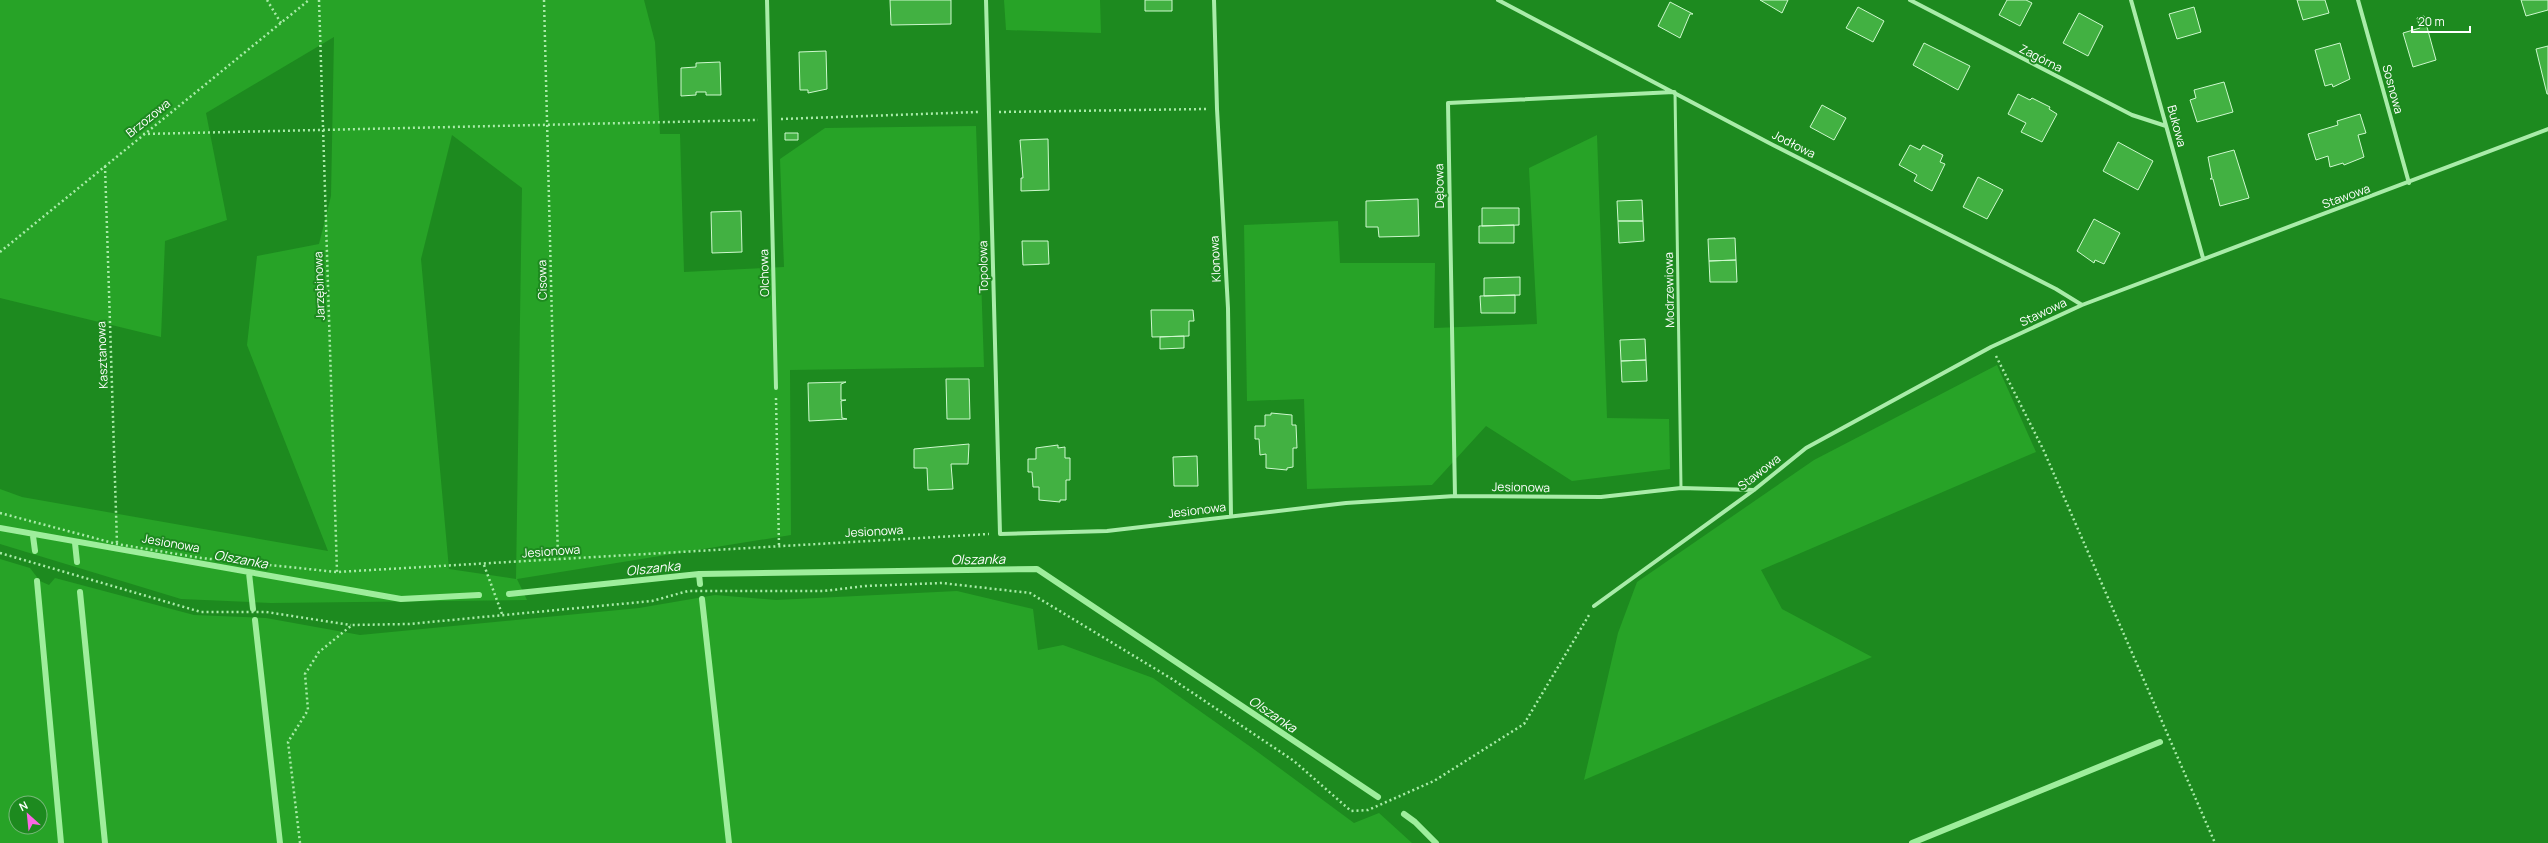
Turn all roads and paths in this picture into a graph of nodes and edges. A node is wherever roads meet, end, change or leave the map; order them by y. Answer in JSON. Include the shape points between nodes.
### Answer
{"nodes":[{"id":1,"x":267,"y":0,"type":"edge"},
{"id":2,"x":309,"y":0,"type":"edge"},
{"id":3,"x":319,"y":0,"type":"edge"},
{"id":4,"x":544,"y":0,"type":"edge"},
{"id":5,"x":767,"y":0,"type":"edge"},
{"id":6,"x":986,"y":0,"type":"edge"},
{"id":7,"x":1214,"y":0,"type":"edge"},
{"id":8,"x":1498,"y":0,"type":"edge"},
{"id":9,"x":1910,"y":0,"type":"edge"},
{"id":10,"x":2131,"y":0,"type":"edge"},
{"id":11,"x":2358,"y":0,"type":"edge"},
{"id":12,"x":280,"y":23,"type":"junction"},
{"id":13,"x":1675,"y":92,"type":"junction"},
{"id":14,"x":1217,"y":108,"type":"junction"},
{"id":15,"x":989,"y":112,"type":"junction"},
{"id":16,"x":771,"y":120,"type":"junction"},
{"id":17,"x":547,"y":125,"type":"junction"},
{"id":18,"x":2166,"y":126,"type":"junction"},
{"id":19,"x":2548,"y":129,"type":"edge"},
{"id":20,"x":323,"y":131,"type":"junction"},
{"id":21,"x":143,"y":134,"type":"junction"},
{"id":22,"x":105,"y":166,"type":"junction"},
{"id":23,"x":2409,"y":183,"type":"junction"},
{"id":24,"x":0,"y":252,"type":"edge"},
{"id":25,"x":2203,"y":258,"type":"junction"},
{"id":26,"x":2082,"y":305,"type":"junction"},
{"id":27,"x":1991,"y":347,"type":"junction"},
{"id":28,"x":776,"y":388,"type":"joint"},
{"id":29,"x":1681,"y":488,"type":"junction"},
{"id":30,"x":1754,"y":490,"type":"junction"},
{"id":31,"x":1455,"y":496,"type":"junction"},
{"id":32,"x":0,"y":512,"type":"edge"},
{"id":33,"x":1231,"y":516,"type":"junction"},
{"id":34,"x":1000,"y":534,"type":"junction"},
{"id":35,"x":117,"y":544,"type":"junction"},
{"id":36,"x":779,"y":546,"type":"junction"},
{"id":37,"x":0,"y":553,"type":"edge"},
{"id":38,"x":558,"y":560,"type":"junction"},
{"id":39,"x":484,"y":565,"type":"junction"},
{"id":40,"x":337,"y":572,"type":"junction"},
{"id":41,"x":1594,"y":606,"type":"joint"},
{"id":42,"x":502,"y":614,"type":"junction"},
{"id":43,"x":352,"y":625,"type":"junction"},
{"id":44,"x":300,"y":843,"type":"edge"},
{"id":45,"x":2215,"y":843,"type":"edge"}],
"edges":[{"from":1,"to":12,"type":"path"},
{"from":2,"to":12,"type":"path","name":"Brzozowa"},
{"from":3,"to":20,"type":"path","name":"Jarzębinowa"},
{"from":4,"to":17,"type":"path","name":"Cisowa"},
{"from":5,"to":16,"type":"street","name":"Olchowa"},
{"from":6,"to":15,"type":"street","name":"Topolowa"},
{"from":7,"to":14,"type":"street","name":"Klonowa"},
{"from":8,"to":13,"type":"street","name":"Jodłowa"},
{"from":9,"to":18,"type":"street","name":"Zagórna","via":[[2132,115]]},
{"from":10,"to":18,"type":"street","name":"Bukowa"},
{"from":11,"to":23,"type":"street","name":"Sosnowa"},
{"from":12,"to":21,"type":"path","name":"Brzozowa"},
{"from":13,"to":26,"type":"street","name":"Jodłowa","via":[[2056,289]]},
{"from":13,"to":29,"type":"lane","name":"Modrzewiowa"},
{"from":13,"to":31,"type":"street","name":"Dębowa","via":[[1448,103]]},
{"from":14,"to":15,"type":"path"},
{"from":14,"to":33,"type":"street","name":"Klonowa","via":[[1228,308]]},
{"from":15,"to":16,"type":"path"},
{"from":15,"to":34,"type":"street","name":"Topolowa"},
{"from":16,"to":17,"type":"path"},
{"from":16,"to":28,"type":"street","name":"Olchowa"},
{"from":17,"to":20,"type":"path"},
{"from":17,"to":38,"type":"path","name":"Cisowa"},
{"from":18,"to":25,"type":"street","name":"Bukowa"},
{"from":19,"to":23,"type":"street","name":"Stawowa"},
{"from":20,"to":21,"type":"path"},
{"from":20,"to":40,"type":"path","name":"Jarzębinowa"},
{"from":21,"to":22,"type":"path","name":"Brzozowa"},
{"from":22,"to":24,"type":"path","name":"Brzozowa"},
{"from":22,"to":35,"type":"path","name":"Kasztanowa"},
{"from":23,"to":25,"type":"street","name":"Stawowa"},
{"from":25,"to":26,"type":"street","name":"Stawowa"},
{"from":26,"to":27,"type":"street","name":"Stawowa"},
{"from":27,"to":30,"type":"street","name":"Stawowa","via":[[1806,448]]},
{"from":27,"to":45,"type":"path","via":[[2043,449]]},
{"from":28,"to":36,"type":"path"},
{"from":29,"to":30,"type":"street","name":"Jesionowa"},
{"from":29,"to":31,"type":"street","name":"Jesionowa","via":[[1602,497]]},
{"from":30,"to":41,"type":"street","name":"Stawowa"},
{"from":31,"to":33,"type":"street","name":"Jesionowa","via":[[1346,503]]},
{"from":32,"to":35,"type":"path","name":"Jesionowa"},
{"from":33,"to":34,"type":"street","name":"Jesionowa","via":[[1107,531]]},
{"from":34,"to":36,"type":"path","name":"Jesionowa"},
{"from":35,"to":40,"type":"path","name":"Jesionowa","via":[[201,558]]},
{"from":36,"to":38,"type":"path","name":"Jesionowa"},
{"from":37,"to":43,"type":"path","via":[[201,612],[266,612]]},
{"from":38,"to":39,"type":"path","name":"Jesionowa"},
{"from":39,"to":40,"type":"path","name":"Jesionowa"},
{"from":39,"to":42,"type":"path"},
{"from":41,"to":42,"type":"path","via":[[1524,724],[1434,781],[1368,810],[1352,811],[1280,752],[1172,679],[1030,592],[942,583],[865,586],[824,591],[688,591],[652,601]]},
{"from":42,"to":43,"type":"path","via":[[409,624]]},
{"from":43,"to":44,"type":"path","via":[[319,652],[305,674],[308,710],[288,742]]}]}
